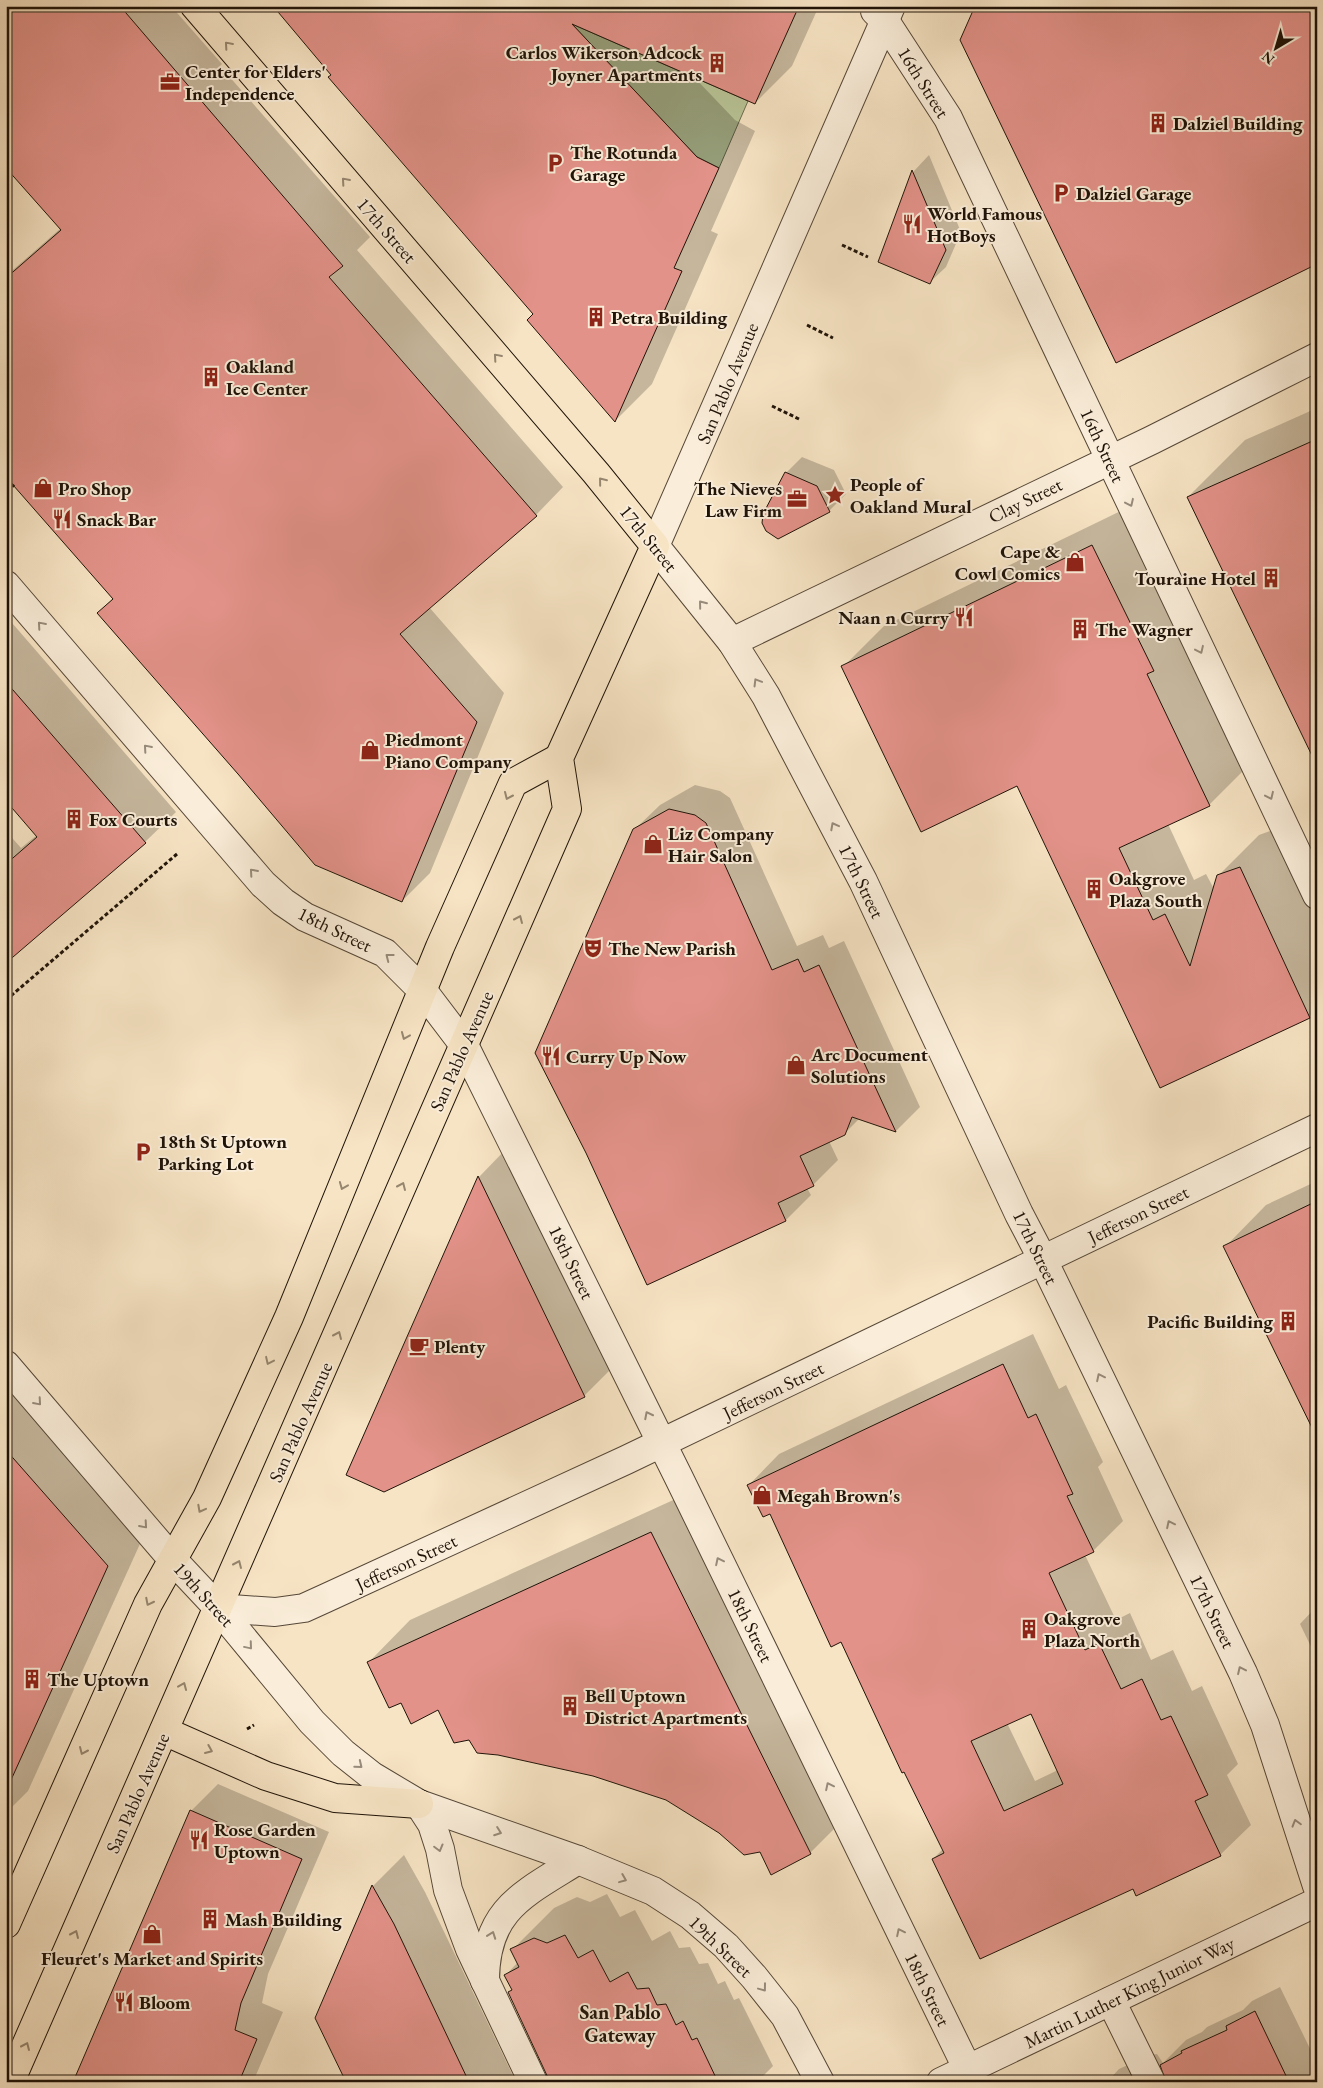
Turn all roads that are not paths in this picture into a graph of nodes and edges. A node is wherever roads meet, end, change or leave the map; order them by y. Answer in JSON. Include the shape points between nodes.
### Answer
{"nodes":[{"id":1,"x":195,"y":6,"type":"edge"},
{"id":2,"x":882,"y":11,"type":"edge"},
{"id":3,"x":1317,"y":356,"type":"edge"},
{"id":4,"x":1109,"y":459,"type":"junction"},
{"id":5,"x":655,"y":546,"type":"junction"},
{"id":6,"x":6,"y":585,"type":"edge"},
{"id":7,"x":732,"y":642,"type":"junction"},
{"id":8,"x":559,"y":758,"type":"junction"},
{"id":9,"x":1317,"y":895,"type":"edge"},
{"id":10,"x":423,"y":991,"type":"junction"},
{"id":11,"x":464,"y":1045,"type":"junction"},
{"id":12,"x":1317,"y":1128,"type":"edge"},
{"id":13,"x":1043,"y":1260,"type":"junction"},
{"id":14,"x":6,"y":1365,"type":"edge"},
{"id":15,"x":662,"y":1443,"type":"junction"},
{"id":16,"x":173,"y":1560,"type":"junction"},
{"id":17,"x":218,"y":1608,"type":"junction"},
{"id":18,"x":164,"y":1731,"type":"junction"},
{"id":19,"x":419,"y":1804,"type":"junction"},
{"id":20,"x":578,"y":1860,"type":"junction"},
{"id":21,"x":1317,"y":1886,"type":"edge"},
{"id":22,"x":1317,"y":1902,"type":"edge"},
{"id":23,"x":6,"y":1924,"type":"edge"},
{"id":24,"x":485,"y":1983,"type":"junction"},
{"id":25,"x":1110,"y":2001,"type":"junction"},
{"id":26,"x":968,"y":2070,"type":"junction"},
{"id":27,"x":10,"y":2082,"type":"edge"},
{"id":28,"x":533,"y":2082,"type":"edge"},
{"id":29,"x":820,"y":2082,"type":"edge"},
{"id":30,"x":941,"y":2082,"type":"edge"},
{"id":31,"x":1151,"y":2082,"type":"edge"}],
"edges":[{"from":5,"to":1,"type":"main road","name":"17th Street","one_way":true,"via":[[584,458]]},
{"from":2,"to":4,"type":"street","name":"16th Street","via":[[948,118]]},
{"from":2,"to":5,"type":"street","name":"San Pablo Avenue"},
{"from":3,"to":4,"type":"street","name":"Clay Street"},
{"from":4,"to":7,"type":"street","name":"Clay Street"},
{"from":4,"to":9,"type":"street","name":"16th Street","one_way":true},
{"from":7,"to":5,"type":"street","name":"17th Street","one_way":true},
{"from":5,"to":8,"type":"main road","name":"San Pablo Avenue"},
{"from":10,"to":6,"type":"street","name":"18th Street","one_way":true,"via":[[385,953],[305,917],[263,884]]},
{"from":13,"to":7,"type":"street","name":"17th Street","one_way":true,"via":[[863,881],[766,696]]},
{"from":8,"to":10,"type":"main road","one_way":true,"via":[[513,783]]},
{"from":11,"to":8,"type":"main road","name":"San Pablo Avenue","one_way":true,"via":[[567,809]]},
{"from":10,"to":11,"type":"street","name":"18th Street"},
{"from":10,"to":16,"type":"main road","one_way":true,"via":[[289,1317],[207,1498]]},
{"from":15,"to":11,"type":"street","name":"18th Street","one_way":true},
{"from":17,"to":11,"type":"main road","name":"San Pablo Avenue","one_way":true},
{"from":12,"to":13,"type":"street","name":"Jefferson Street"},
{"from":13,"to":15,"type":"street","name":"Jefferson Street"},
{"from":21,"to":13,"type":"street","name":"17th Street","one_way":true,"via":[[1265,1725],[1243,1673]]},
{"from":14,"to":16,"type":"street","name":"19th Street","one_way":true},
{"from":15,"to":17,"type":"street","name":"Jefferson Street","via":[[304,1608],[275,1612]]},
{"from":26,"to":15,"type":"street","name":"18th Street","one_way":true},
{"from":16,"to":17,"type":"street","name":"19th Street"},
{"from":16,"to":23,"type":"main road","one_way":true,"via":[[148,1604]]},
{"from":18,"to":17,"type":"main road","name":"San Pablo Avenue","one_way":true},
{"from":17,"to":19,"type":"street","name":"19th Street","one_way":true,"via":[[312,1722],[372,1776]]},
{"from":18,"to":19,"type":"main road","one_way":true,"via":[[266,1776],[335,1798]]},
{"from":27,"to":18,"type":"main road","name":"San Pablo Avenue","one_way":true},
{"from":19,"to":20,"type":"street","name":"19th Street","one_way":true},
{"from":19,"to":24,"type":"street","name":"19th Street","one_way":true,"via":[[432,1824],[453,1906]]},
{"from":24,"to":20,"type":"street","name":"19th Street","one_way":true,"via":[[488,1946],[505,1910]]},
{"from":20,"to":29,"type":"street","name":"19th Street","one_way":true,"via":[[653,1891],[690,1914],[726,1946],[784,2016]]},
{"from":22,"to":25,"type":"street","name":"Martin Luther King Junior Way"},
{"from":24,"to":28,"type":"street","name":"19th Street"},
{"from":25,"to":26,"type":"street","name":"Martin Luther King Junior Way"},
{"from":25,"to":31,"type":"street"},
{"from":26,"to":30,"type":"street","name":"Martin Luther King Junior Way"}]}
